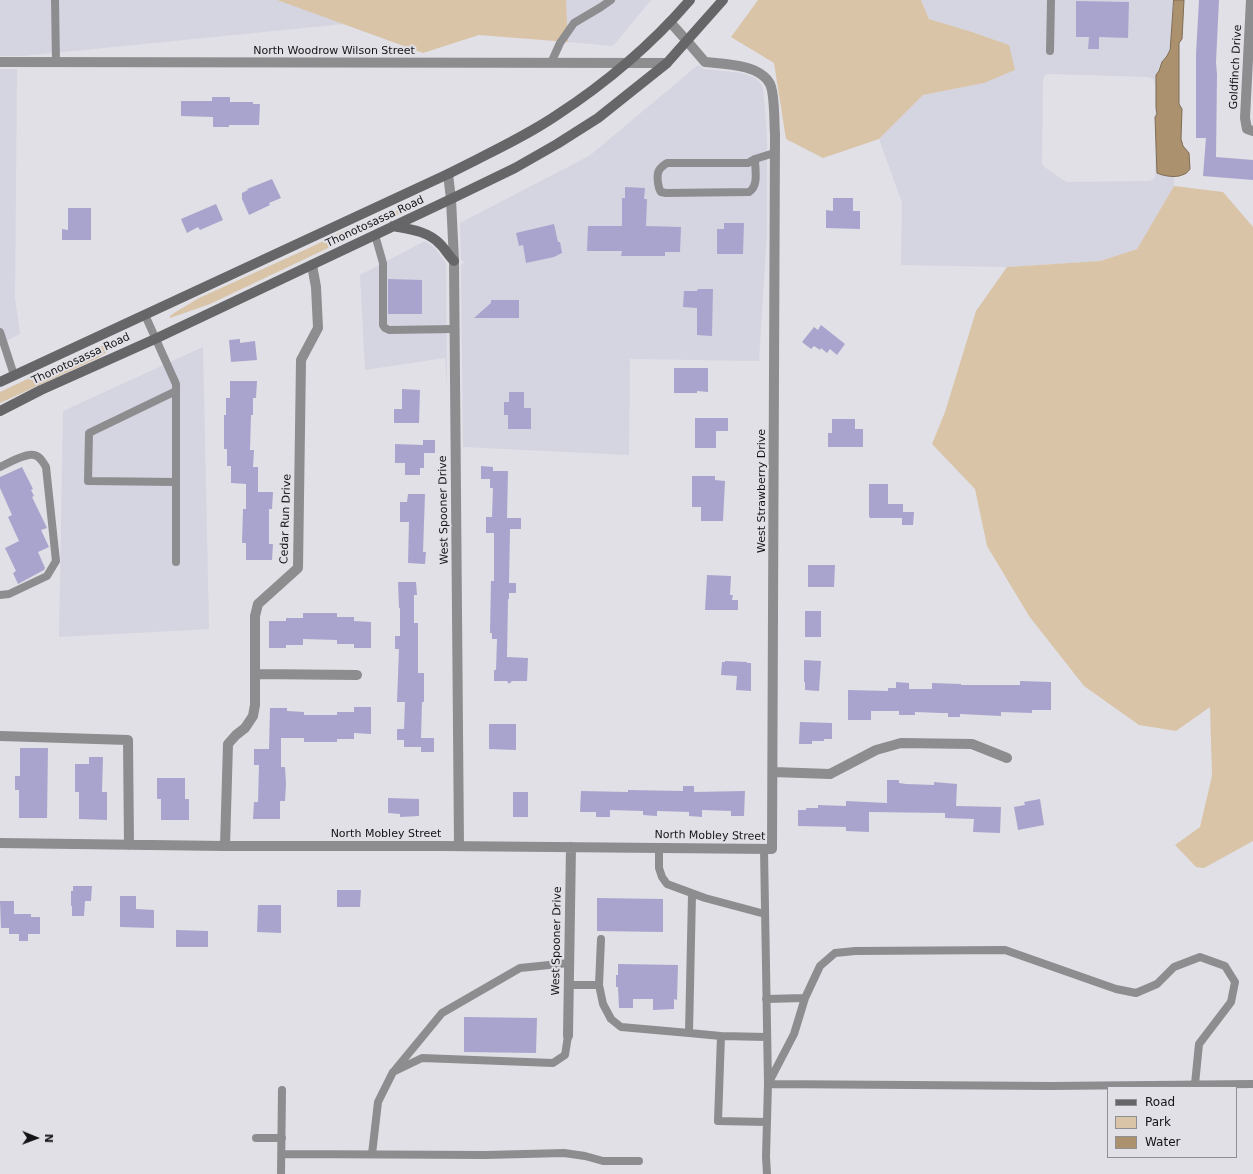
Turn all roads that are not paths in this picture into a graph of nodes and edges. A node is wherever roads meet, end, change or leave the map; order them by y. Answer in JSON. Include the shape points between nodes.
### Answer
{"nodes":[{"id":1,"x":55,"y":0,"type":"edge"},
{"id":2,"x":611,"y":0,"type":"edge"},
{"id":3,"x":690,"y":0,"type":"edge"},
{"id":4,"x":723,"y":0,"type":"edge"},
{"id":5,"x":1051,"y":0,"type":"edge"},
{"id":6,"x":1251,"y":0,"type":"edge"},
{"id":7,"x":670,"y":22,"type":"junction"},
{"id":8,"x":688,"y":41,"type":"junction"},
{"id":9,"x":1050,"y":51,"type":"dead end"},
{"id":10,"x":0,"y":62,"type":"edge"},
{"id":11,"x":56,"y":62,"type":"junction"},
{"id":12,"x":551,"y":63,"type":"junction"},
{"id":13,"x":667,"y":63,"type":"junction"},
{"id":14,"x":625,"y":64,"type":"junction"},
{"id":15,"x":1253,"y":131,"type":"edge"},
{"id":16,"x":774,"y":153,"type":"junction"},
{"id":17,"x":755,"y":159,"type":"junction"},
{"id":18,"x":448,"y":174,"type":"junction"},
{"id":19,"x":451,"y":199,"type":"junction"},
{"id":20,"x":393,"y":226,"type":"junction"},
{"id":21,"x":375,"y":235,"type":"junction"},
{"id":22,"x":454,"y":261,"type":"junction"},
{"id":23,"x":312,"y":265,"type":"junction"},
{"id":24,"x":145,"y":315,"type":"junction"},
{"id":25,"x":454,"y":329,"type":"junction"},
{"id":26,"x":0,"y":332,"type":"edge"},
{"id":27,"x":155,"y":339,"type":"junction"},
{"id":28,"x":14,"y":375,"type":"junction"},
{"id":29,"x":0,"y":382,"type":"edge"},
{"id":30,"x":176,"y":391,"type":"junction"},
{"id":31,"x":0,"y":411,"type":"edge"},
{"id":32,"x":0,"y":467,"type":"edge"},
{"id":33,"x":176,"y":482,"type":"junction"},
{"id":34,"x":176,"y":562,"type":"dead end"},
{"id":35,"x":0,"y":595,"type":"edge"},
{"id":36,"x":255,"y":674,"type":"junction"},
{"id":37,"x":357,"y":675,"type":"dead end"},
{"id":38,"x":0,"y":736,"type":"edge"},
{"id":39,"x":1007,"y":758,"type":"dead end"},
{"id":40,"x":773,"y":772,"type":"junction"},
{"id":41,"x":0,"y":843,"type":"edge"},
{"id":42,"x":129,"y":844,"type":"junction"},
{"id":43,"x":225,"y":846,"type":"junction"},
{"id":44,"x":459,"y":846,"type":"junction"},
{"id":45,"x":571,"y":847,"type":"junction"},
{"id":46,"x":659,"y":848,"type":"junction"},
{"id":47,"x":768,"y":849,"type":"junction"},
{"id":48,"x":692,"y":894,"type":"junction"},
{"id":49,"x":765,"y":914,"type":"junction"},
{"id":50,"x":601,"y":939,"type":"dead end"},
{"id":51,"x":569,"y":963,"type":"junction"},
{"id":52,"x":599,"y":985,"type":"junction"},
{"id":53,"x":569,"y":986,"type":"junction"},
{"id":54,"x":805,"y":998,"type":"junction"},
{"id":55,"x":766,"y":999,"type":"junction"},
{"id":56,"x":689,"y":1034,"type":"junction"},
{"id":57,"x":568,"y":1036,"type":"joint"},
{"id":58,"x":721,"y":1036,"type":"junction"},
{"id":59,"x":767,"y":1037,"type":"junction"},
{"id":60,"x":393,"y":1072,"type":"junction"},
{"id":61,"x":768,"y":1084,"type":"junction"},
{"id":62,"x":1195,"y":1084,"type":"junction"},
{"id":63,"x":1253,"y":1084,"type":"edge"},
{"id":64,"x":282,"y":1090,"type":"dead end"},
{"id":65,"x":767,"y":1122,"type":"junction"},
{"id":66,"x":256,"y":1138,"type":"dead end"},
{"id":67,"x":282,"y":1138,"type":"junction"},
{"id":68,"x":282,"y":1154,"type":"junction"},
{"id":69,"x":372,"y":1154,"type":"junction"},
{"id":70,"x":639,"y":1161,"type":"dead end"},
{"id":71,"x":281,"y":1174,"type":"edge"},
{"id":72,"x":767,"y":1174,"type":"edge"}],
"edges":[{"from":1,"to":11,"type":"lane"},
{"from":2,"to":12,"type":"lane","via":[[574,23],[560,43]]},
{"from":3,"to":7,"type":"main road","name":"Thonotosassa Road"},
{"from":4,"to":8,"type":"main road","name":"Thonotosassa Road"},
{"from":5,"to":9,"type":"lane"},
{"from":6,"to":15,"type":"street","name":"Goldfinch Drive","via":[[1245,118],[1247,129]]},
{"from":7,"to":8,"type":"street"},
{"from":7,"to":14,"type":"main road","name":"Thonotosassa Road"},
{"from":8,"to":13,"type":"main road","name":"Thonotosassa Road"},
{"from":8,"to":16,"type":"street","name":"West Strawberry Drive","via":[[705,62],[744,67],[765,76],[770,85],[775,134]]},
{"from":10,"to":11,"type":"street","name":"North Woodrow Wilson Street"},
{"from":11,"to":12,"type":"street","name":"North Woodrow Wilson Street"},
{"from":12,"to":14,"type":"street","name":"North Woodrow Wilson Street"},
{"from":13,"to":14,"type":"street","name":"North Woodrow Wilson Street"},
{"from":13,"to":19,"type":"main road","name":"Thonotosassa Road","via":[[598,118],[557,144],[516,168]]},
{"from":14,"to":18,"type":"main road","name":"Thonotosassa Road","via":[[557,115],[517,139]]},
{"from":16,"to":17,"type":"lane"},
{"from":16,"to":40,"type":"street","name":"West Strawberry Drive"},
{"from":17,"to":17,"type":"lane","via":[[748,163],[667,163],[658,173],[659,189],[666,193],[749,192],[755,184]]},
{"from":18,"to":19,"type":"street","name":"West Spooner Drive"},
{"from":18,"to":24,"type":"main road","name":"Thonotosassa Road"},
{"from":19,"to":20,"type":"main road","name":"Thonotosassa Road"},
{"from":19,"to":22,"type":"street","name":"West Spooner Drive"},
{"from":20,"to":21,"type":"main road","name":"Thonotosassa Road"},
{"from":20,"to":22,"type":"main road","via":[[429,236],[439,243]]},
{"from":21,"to":23,"type":"main road","name":"Thonotosassa Road"},
{"from":21,"to":25,"type":"lane","via":[[383,263],[385,328]]},
{"from":22,"to":25,"type":"street","name":"West Spooner Drive"},
{"from":23,"to":27,"type":"main road","name":"Thonotosassa Road"},
{"from":23,"to":36,"type":"street","name":"Cedar Run Drive","via":[[318,328],[301,360],[298,568],[258,604],[255,616]]},
{"from":24,"to":27,"type":"lane"},
{"from":24,"to":28,"type":"main road","name":"Thonotosassa Road"},
{"from":25,"to":44,"type":"street","name":"West Spooner Drive"},
{"from":26,"to":28,"type":"lane"},
{"from":27,"to":30,"type":"lane","via":[[176,384]]},
{"from":27,"to":31,"type":"main road","name":"Thonotosassa Road"},
{"from":28,"to":29,"type":"main road","name":"Thonotosassa Road"},
{"from":30,"to":33,"type":"lane"},
{"from":30,"to":33,"type":"lane","via":[[89,433],[88,481]]},
{"from":32,"to":35,"type":"lane","via":[[35,455],[46,467],[56,561],[47,576],[9,594]]},
{"from":33,"to":34,"type":"lane"},
{"from":36,"to":37,"type":"street"},
{"from":36,"to":43,"type":"street","name":"Cedar Run Drive","via":[[253,716],[246,728],[236,734],[228,744]]},
{"from":38,"to":42,"type":"street","via":[[128,740]]},
{"from":39,"to":40,"type":"street","via":[[972,744],[901,743],[876,750],[830,774]]},
{"from":40,"to":47,"type":"street","name":"West Strawberry Drive"},
{"from":41,"to":42,"type":"street","name":"North Mobley Street"},
{"from":42,"to":43,"type":"street","name":"North Mobley Street"},
{"from":43,"to":44,"type":"street","name":"North Mobley Street"},
{"from":44,"to":45,"type":"street","name":"North Mobley Street"},
{"from":45,"to":46,"type":"street","name":"North Mobley Street"},
{"from":45,"to":51,"type":"street","name":"West Spooner Drive"},
{"from":46,"to":47,"type":"street","name":"North Mobley Street"},
{"from":46,"to":48,"type":"lane","via":[[659,868],[667,884]]},
{"from":47,"to":49,"type":"lane"},
{"from":48,"to":49,"type":"lane"},
{"from":48,"to":56,"type":"lane"},
{"from":49,"to":55,"type":"lane"},
{"from":50,"to":52,"type":"lane"},
{"from":51,"to":53,"type":"street","name":"West Spooner Drive"},
{"from":51,"to":60,"type":"lane","via":[[520,968],[442,1013]]},
{"from":52,"to":53,"type":"lane"},
{"from":52,"to":56,"type":"lane","via":[[603,1004],[611,1019],[622,1027]]},
{"from":53,"to":57,"type":"street","name":"West Spooner Drive"},
{"from":54,"to":55,"type":"lane"},
{"from":54,"to":61,"type":"lane","via":[[794,1034]]},
{"from":54,"to":62,"type":"lane","via":[[820,966],[835,953],[1005,950],[1116,989],[1136,993],[1157,984],[1174,967],[1200,957],[1225,966],[1235,982],[1231,1002],[1199,1044]]},
{"from":55,"to":59,"type":"lane"},
{"from":56,"to":58,"type":"lane"},
{"from":57,"to":60,"type":"lane","via":[[565,1055],[554,1063],[422,1058]]},
{"from":58,"to":59,"type":"lane"},
{"from":58,"to":65,"type":"lane","via":[[718,1121]]},
{"from":59,"to":61,"type":"lane"},
{"from":60,"to":69,"type":"lane","via":[[378,1102]]},
{"from":61,"to":62,"type":"lane"},
{"from":61,"to":65,"type":"lane"},
{"from":62,"to":63,"type":"lane"},
{"from":64,"to":67,"type":"lane"},
{"from":65,"to":72,"type":"lane"},
{"from":66,"to":67,"type":"lane"},
{"from":67,"to":68,"type":"lane"},
{"from":68,"to":69,"type":"lane"},
{"from":68,"to":71,"type":"lane"},
{"from":69,"to":70,"type":"lane","via":[[518,1155],[564,1152],[603,1161]]}]}
